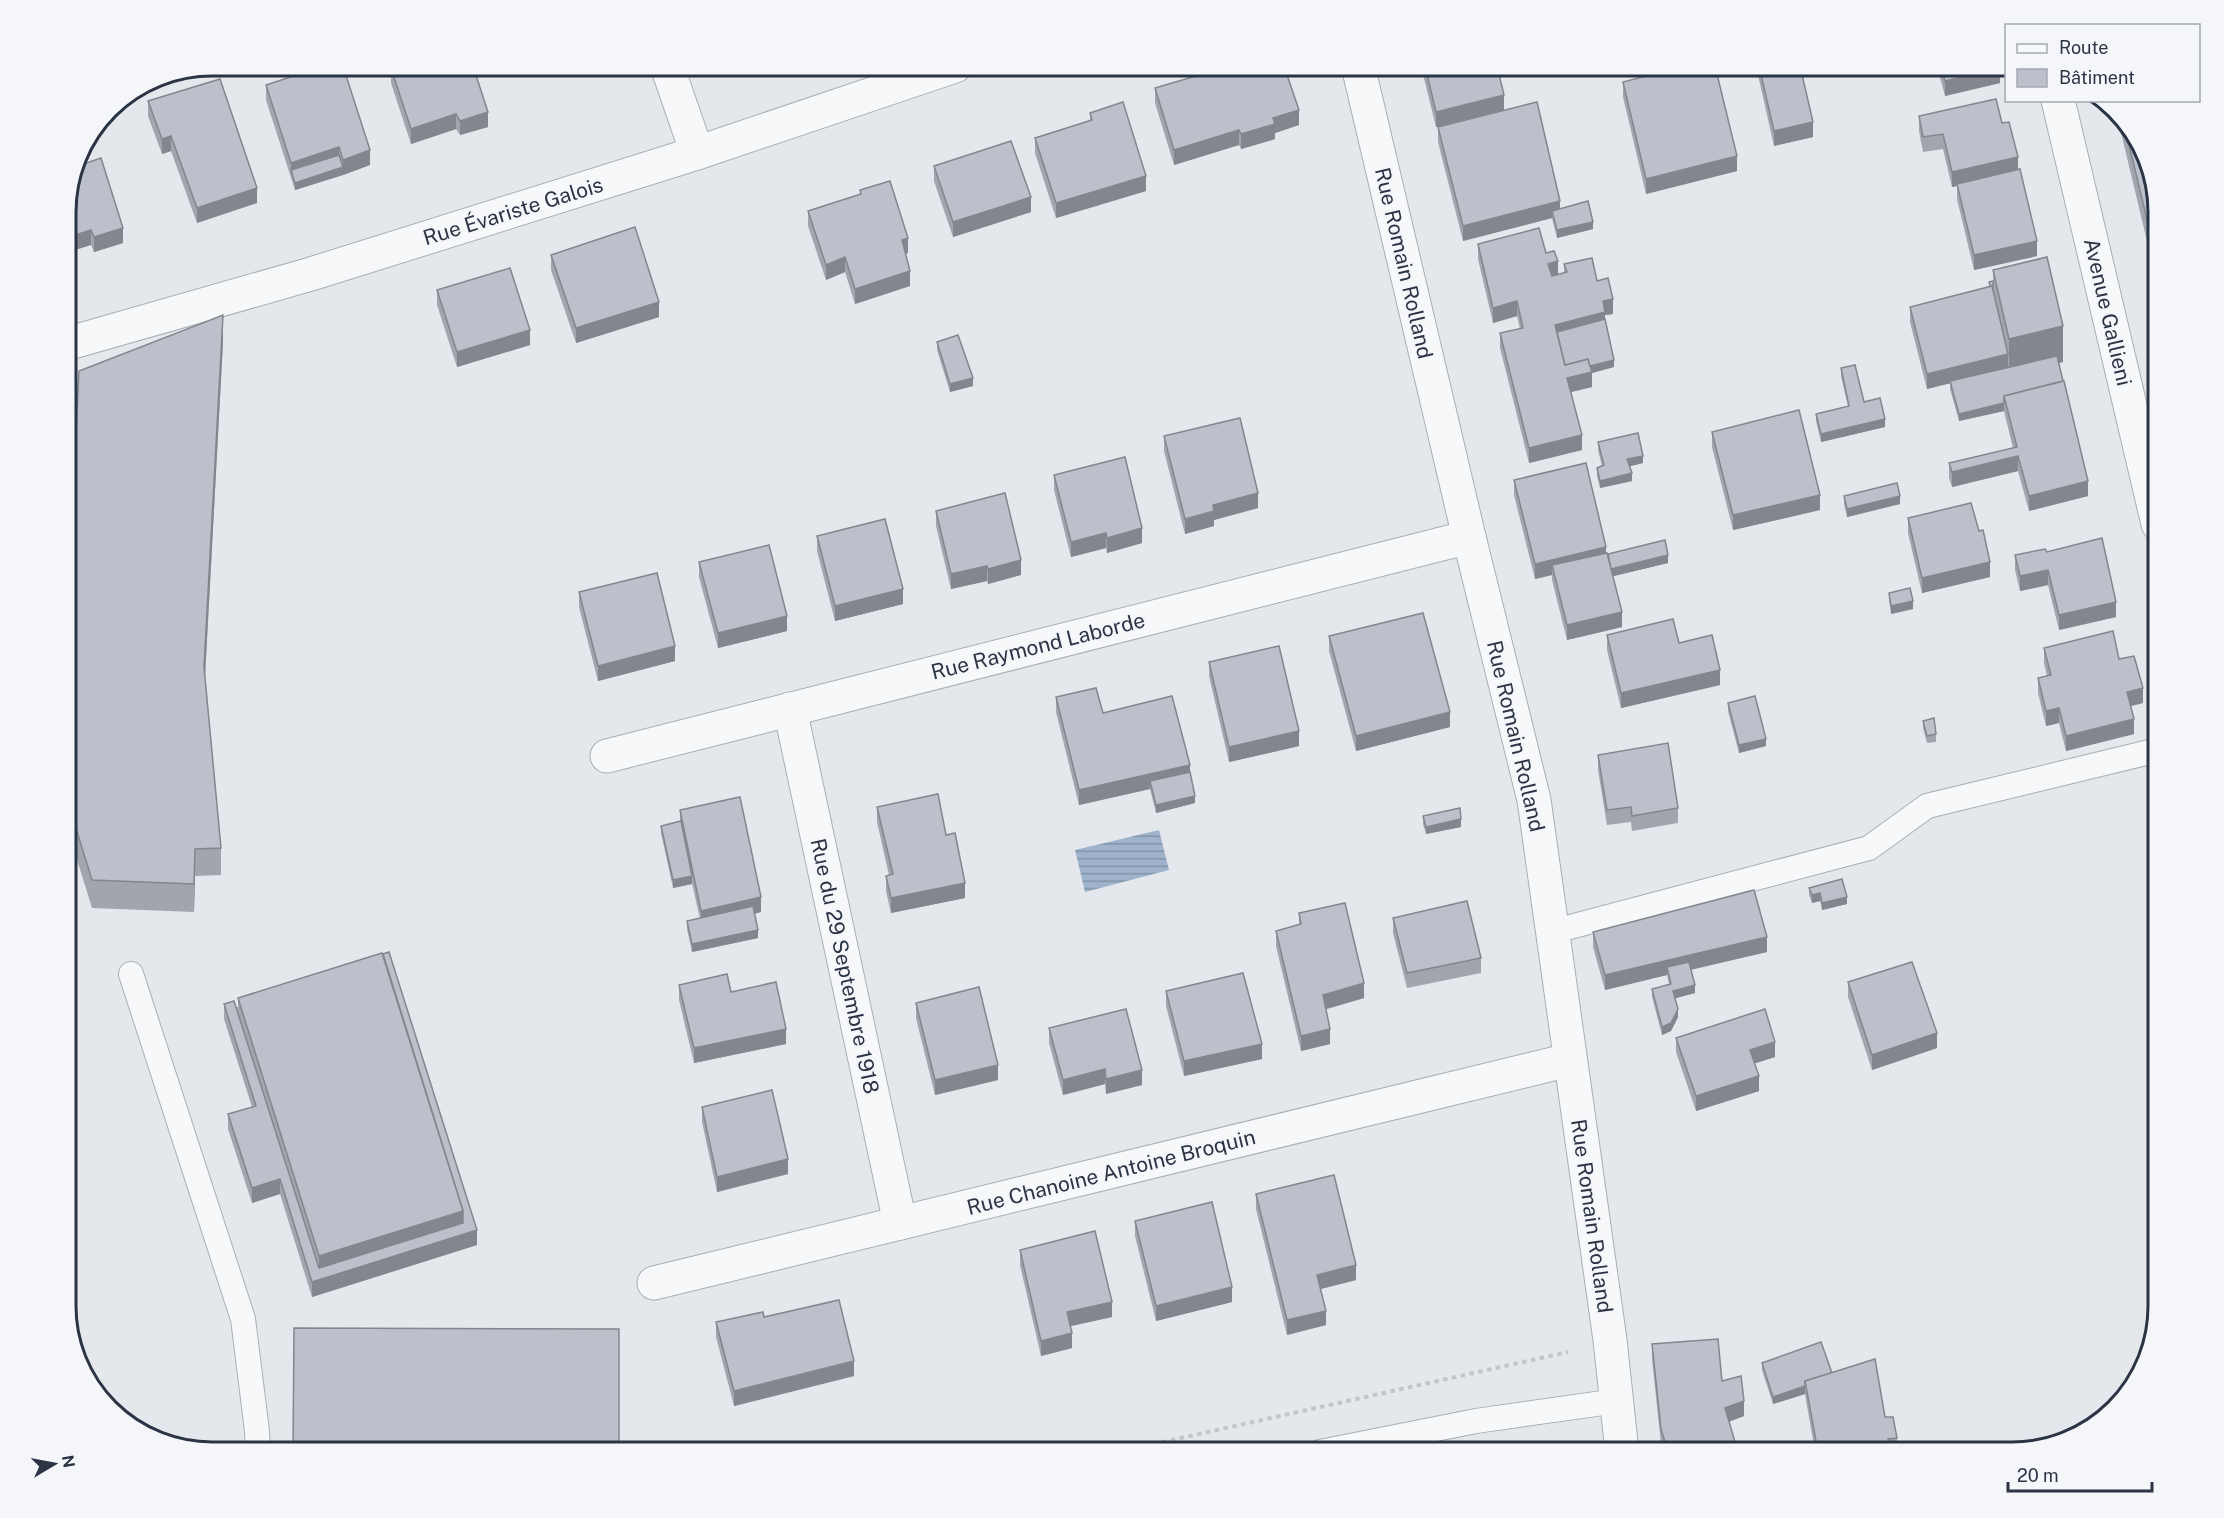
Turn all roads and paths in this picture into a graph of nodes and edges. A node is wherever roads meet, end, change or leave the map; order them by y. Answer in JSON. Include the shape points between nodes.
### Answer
{"nodes":[{"id":1,"x":670,"y":76,"type":"edge"},
{"id":2,"x":925,"y":76,"type":"edge"},
{"id":3,"x":1360,"y":76,"type":"edge"},
{"id":4,"x":2058,"y":102,"type":"edge"},
{"id":5,"x":697,"y":153,"type":"junction"},
{"id":6,"x":77,"y":341,"type":"edge"},
{"id":7,"x":2148,"y":482,"type":"edge"},
{"id":8,"x":1469,"y":537,"type":"junction"},
{"id":9,"x":790,"y":709,"type":"junction"},
{"id":10,"x":2148,"y":752,"type":"edge"},
{"id":11,"x":607,"y":756,"type":"dead end"},
{"id":12,"x":1551,"y":932,"type":"junction"},
{"id":13,"x":131,"y":974,"type":"dead end"},
{"id":14,"x":1569,"y":1060,"type":"junction"},
{"id":15,"x":900,"y":1223,"type":"junction"},
{"id":16,"x":654,"y":1283,"type":"dead end"},
{"id":17,"x":1610,"y":1340,"type":"junction"},
{"id":18,"x":1617,"y":1401,"type":"junction"},
{"id":19,"x":258,"y":1442,"type":"edge"},
{"id":20,"x":1163,"y":1442,"type":"edge"},
{"id":21,"x":1369,"y":1442,"type":"edge"},
{"id":22,"x":1621,"y":1442,"type":"edge"}],
"edges":[{"from":1,"to":5,"type":"street"},
{"from":2,"to":5,"type":"street","name":"Rue Évariste Galois"},
{"from":3,"to":8,"type":"street","name":"Rue Romain Rolland"},
{"from":4,"to":7,"type":"street","name":"Avenue Gallieni"},
{"from":5,"to":6,"type":"street","name":"Rue Évariste Galois","via":[[311,274]]},
{"from":8,"to":9,"type":"street","name":"Rue Raymond Laborde"},
{"from":8,"to":12,"type":"street","name":"Rue Romain Rolland","via":[[1534,800]]},
{"from":9,"to":11,"type":"street","name":"Rue Raymond Laborde"},
{"from":9,"to":15,"type":"street","name":"Rue du 29 Septembre 1918"},
{"from":10,"to":12,"type":"lane","via":[[1927,806],[1869,848]]},
{"from":12,"to":14,"type":"street","name":"Rue Romain Rolland"},
{"from":13,"to":19,"type":"lane","via":[[243,1320]]},
{"from":14,"to":15,"type":"street","name":"Rue Chanoine Antoine Broquin"},
{"from":14,"to":17,"type":"street","name":"Rue Romain Rolland"},
{"from":15,"to":16,"type":"street","name":"Rue Chanoine Antoine Broquin"},
{"from":17,"to":18,"type":"street","name":"Rue Romain Rolland"},
{"from":17,"to":20,"type":"path"},
{"from":18,"to":21,"type":"lane","via":[[1476,1420]]},
{"from":18,"to":22,"type":"street","name":"Rue Romain Rolland"}]}
